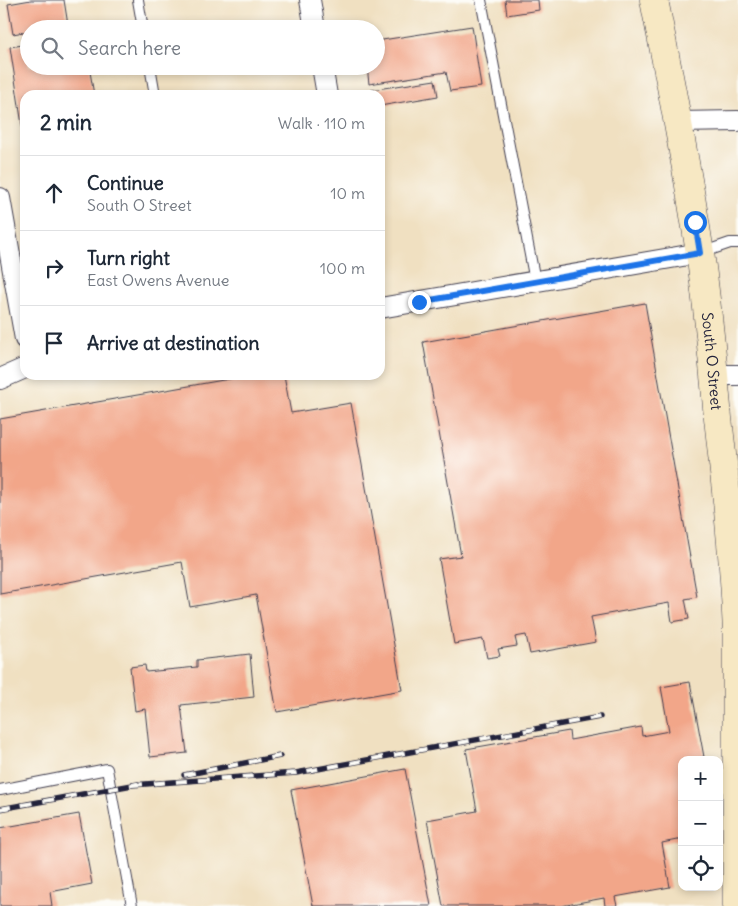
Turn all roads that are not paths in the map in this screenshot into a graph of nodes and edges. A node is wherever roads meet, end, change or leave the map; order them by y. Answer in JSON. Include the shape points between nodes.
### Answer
{"nodes":[{"id":1,"x":138,"y":0,"type":"edge"},
{"id":2,"x":310,"y":0,"type":"edge"},
{"id":3,"x":481,"y":0,"type":"edge"},
{"id":4,"x":654,"y":0,"type":"edge"},
{"id":5,"x":141,"y":20,"type":"edge"},
{"id":6,"x":313,"y":20,"type":"edge"},
{"id":7,"x":152,"y":75,"type":"edge"},
{"id":8,"x":324,"y":75,"type":"edge"},
{"id":9,"x":155,"y":90,"type":"edge"},
{"id":10,"x":326,"y":90,"type":"edge"},
{"id":11,"x":738,"y":121,"type":"edge"},
{"id":12,"x":678,"y":122,"type":"junction"},
{"id":13,"x":0,"y":198,"type":"edge"},
{"id":14,"x":738,"y":243,"type":"edge"},
{"id":15,"x":700,"y":253,"type":"junction"},
{"id":16,"x":535,"y":281,"type":"junction"},
{"id":17,"x":385,"y":307,"type":"edge"},
{"id":18,"x":20,"y":311,"type":"edge"},
{"id":19,"x":20,"y":370,"type":"edge"},
{"id":20,"x":726,"y":375,"type":"edge"},
{"id":21,"x":0,"y":379,"type":"edge"},
{"id":22,"x":733,"y":499,"type":"edge"},
{"id":23,"x":737,"y":632,"type":"edge"},
{"id":24,"x":0,"y":790,"type":"edge"},
{"id":25,"x":737,"y":905,"type":"edge"},
{"id":26,"x":132,"y":906,"type":"edge"}],
"edges":[{"from":1,"to":5,"type":"lane"},
{"from":2,"to":6,"type":"street"},
{"from":3,"to":16,"type":"lane"},
{"from":4,"to":12,"type":"main road","name":"South O Street"},
{"from":7,"to":9,"type":"lane"},
{"from":8,"to":10,"type":"street"},
{"from":11,"to":12,"type":"street"},
{"from":12,"to":15,"type":"main road","name":"South O Street"},
{"from":13,"to":18,"type":"street"},
{"from":14,"to":15,"type":"lane"},
{"from":15,"to":16,"type":"street"},
{"from":15,"to":20,"type":"main road","name":"South O Street"},
{"from":16,"to":17,"type":"street"},
{"from":19,"to":21,"type":"street"},
{"from":20,"to":22,"type":"main road","name":"South O Street"},
{"from":22,"to":23,"type":"main road","name":"South O Street"},
{"from":23,"to":25,"type":"main road","name":"South O Street"},
{"from":24,"to":26,"type":"lane","via":[[108,768]]}]}
